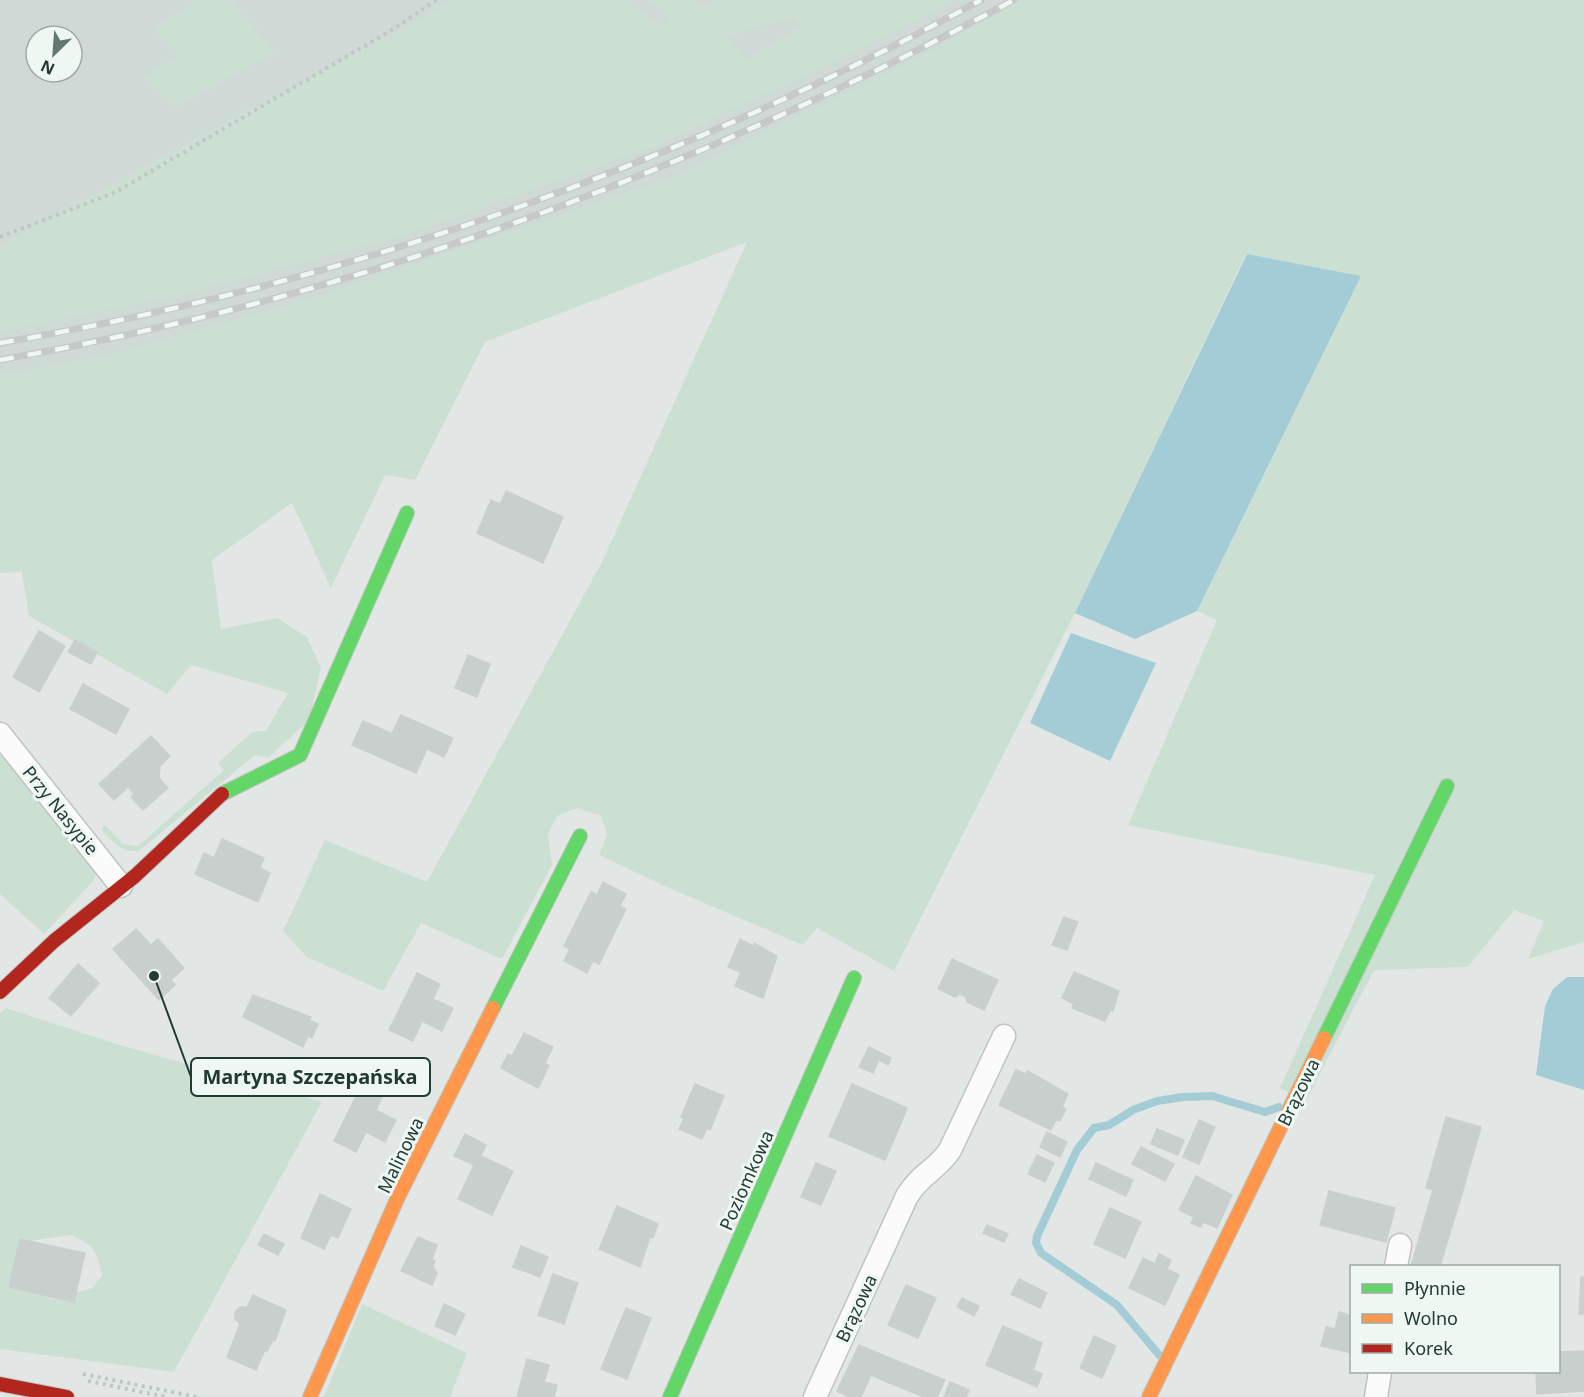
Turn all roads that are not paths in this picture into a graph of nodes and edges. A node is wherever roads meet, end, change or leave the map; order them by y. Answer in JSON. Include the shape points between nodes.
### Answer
{"nodes":[{"id":1,"x":407,"y":513,"type":"dead end"},
{"id":2,"x":0,"y":734,"type":"edge"},
{"id":3,"x":1447,"y":786,"type":"dead end"},
{"id":4,"x":580,"y":836,"type":"dead end"},
{"id":5,"x":121,"y":886,"type":"junction"},
{"id":6,"x":854,"y":978,"type":"dead end"},
{"id":7,"x":0,"y":992,"type":"edge"},
{"id":8,"x":1004,"y":1036,"type":"dead end"},
{"id":9,"x":1380,"y":1373,"type":"edge"},
{"id":10,"x":0,"y":1384,"type":"edge"},
{"id":11,"x":67,"y":1397,"type":"edge"},
{"id":12,"x":310,"y":1397,"type":"edge"},
{"id":13,"x":670,"y":1397,"type":"edge"},
{"id":14,"x":815,"y":1397,"type":"edge"},
{"id":15,"x":1149,"y":1397,"type":"edge"},
{"id":16,"x":1376,"y":1397,"type":"edge"}],
"edges":[{"from":1,"to":5,"type":"street","via":[[300,754],[226,790]]},
{"from":2,"to":5,"type":"street","name":"Przy Nasypie"},
{"from":3,"to":15,"type":"street","name":"Brązowa"},
{"from":4,"to":12,"type":"street","name":"Malinowa","via":[[398,1197]]},
{"from":5,"to":7,"type":"street"},
{"from":6,"to":13,"type":"street","name":"Poziomkowa"},
{"from":8,"to":14,"type":"street","name":"Brązowa","via":[[950,1150],[916,1180],[907,1196]]},
{"from":9,"to":16,"type":"street"},
{"from":10,"to":11,"type":"street"}]}
